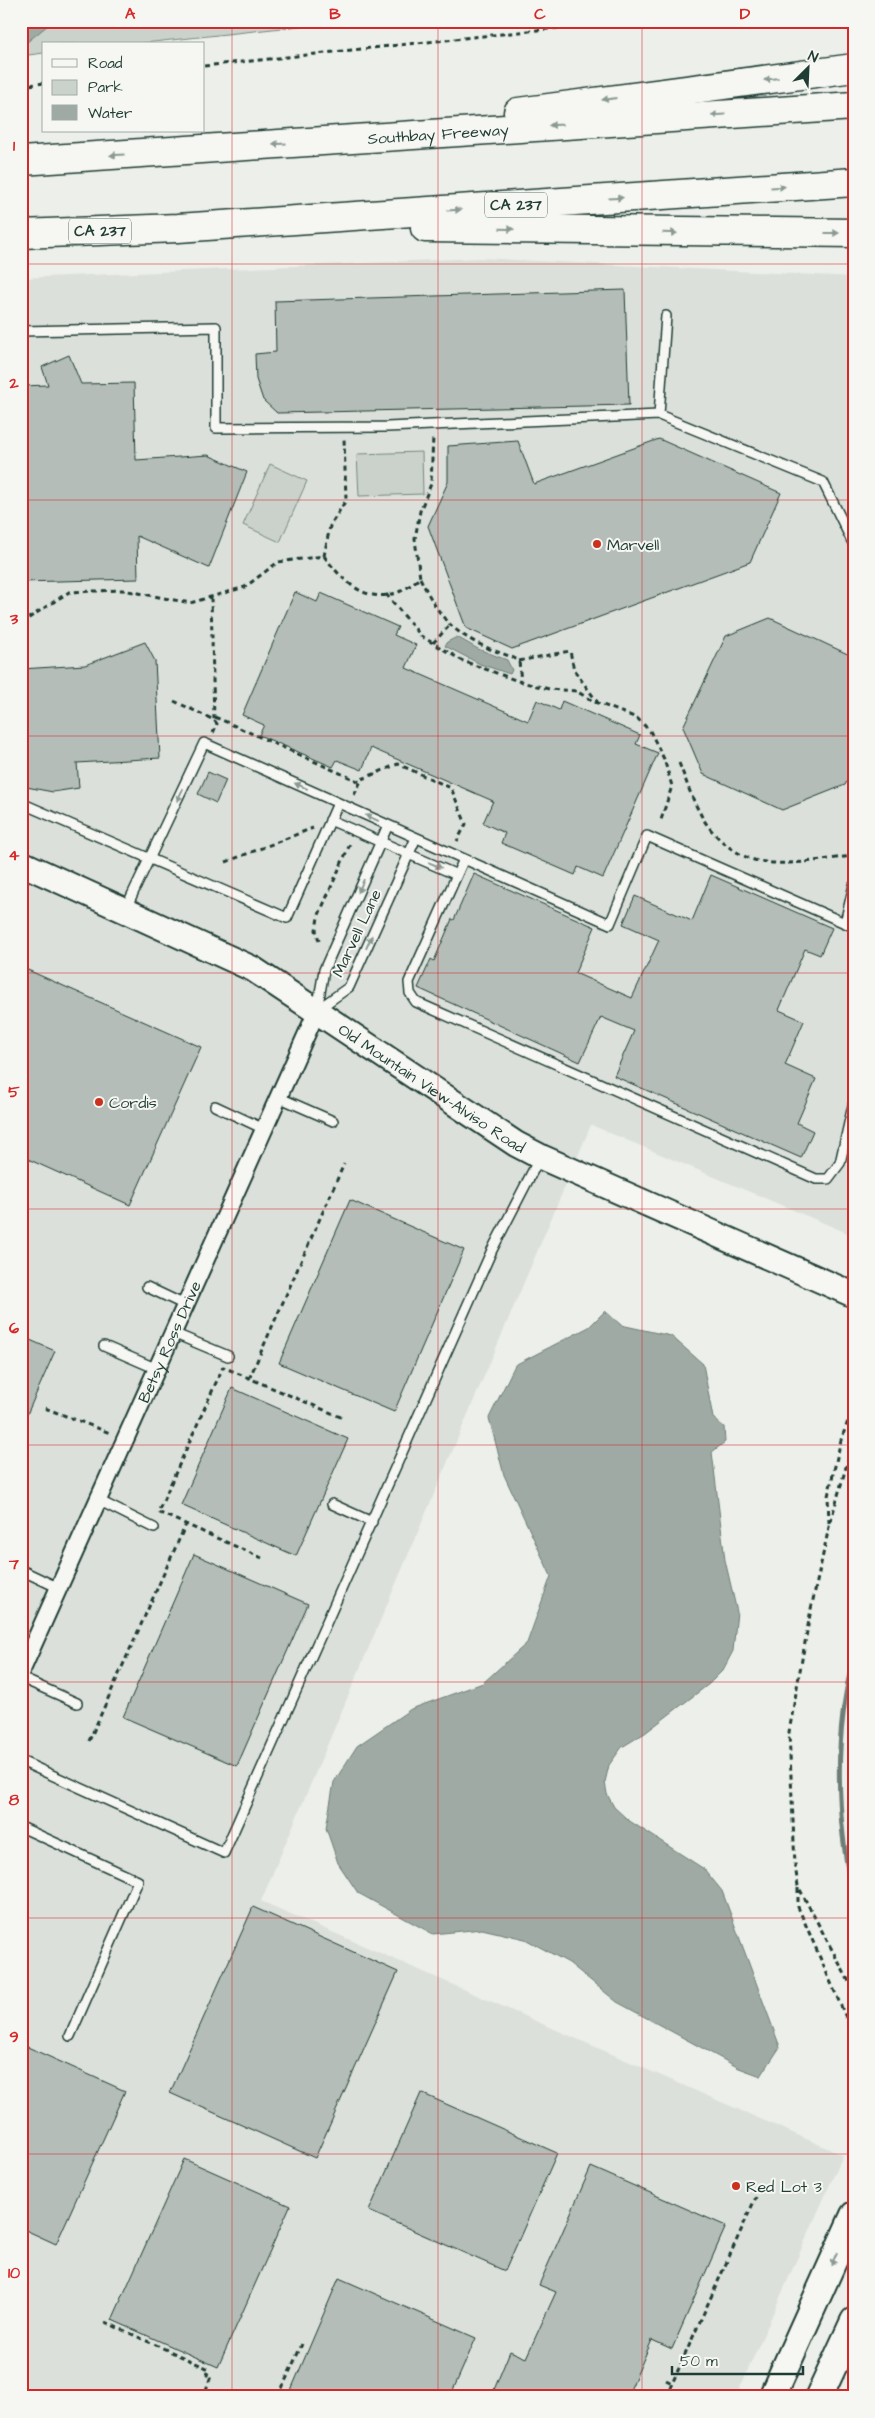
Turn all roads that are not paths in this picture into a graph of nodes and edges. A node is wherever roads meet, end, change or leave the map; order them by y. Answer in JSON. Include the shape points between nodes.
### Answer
{"nodes":[{"id":1,"x":854,"y":68,"type":"edge"},
{"id":2,"x":854,"y":106,"type":"edge"},
{"id":3,"x":328,"y":140,"type":"junction"},
{"id":4,"x":21,"y":162,"type":"edge"},
{"id":5,"x":854,"y":182,"type":"edge"},
{"id":6,"x":178,"y":228,"type":"junction"},
{"id":7,"x":21,"y":234,"type":"edge"},
{"id":8,"x":854,"y":234,"type":"edge"},
{"id":9,"x":666,"y":316,"type":"dead end"},
{"id":10,"x":21,"y":331,"type":"edge"},
{"id":11,"x":659,"y":415,"type":"junction"},
{"id":12,"x":854,"y":546,"type":"edge"},
{"id":13,"x":21,"y":803,"type":"edge"},
{"id":14,"x":338,"y":803,"type":"junction"},
{"id":15,"x":330,"y":820,"type":"junction"},
{"id":16,"x":388,"y":825,"type":"junction"},
{"id":17,"x":416,"y":838,"type":"junction"},
{"id":18,"x":380,"y":841,"type":"junction"},
{"id":19,"x":409,"y":854,"type":"junction"},
{"id":20,"x":151,"y":858,"type":"junction"},
{"id":21,"x":464,"y":859,"type":"junction"},
{"id":22,"x":22,"y":865,"type":"edge"},
{"id":23,"x":457,"y":875,"type":"junction"},
{"id":24,"x":854,"y":885,"type":"edge"},
{"id":25,"x":125,"y":910,"type":"junction"},
{"id":26,"x":850,"y":925,"type":"edge"},
{"id":27,"x":317,"y":1011,"type":"junction"},
{"id":28,"x":278,"y":1097,"type":"junction"},
{"id":29,"x":854,"y":1101,"type":"edge"},
{"id":30,"x":215,"y":1106,"type":"dead end"},
{"id":31,"x":333,"y":1122,"type":"dead end"},
{"id":32,"x":264,"y":1129,"type":"junction"},
{"id":33,"x":540,"y":1157,"type":"junction"},
{"id":34,"x":147,"y":1287,"type":"dead end"},
{"id":35,"x":854,"y":1295,"type":"edge"},
{"id":36,"x":185,"y":1306,"type":"junction"},
{"id":37,"x":173,"y":1333,"type":"junction"},
{"id":38,"x":104,"y":1346,"type":"dead end"},
{"id":39,"x":228,"y":1356,"type":"dead end"},
{"id":40,"x":157,"y":1369,"type":"junction"},
{"id":41,"x":98,"y":1500,"type":"junction"},
{"id":42,"x":332,"y":1504,"type":"dead end"},
{"id":43,"x":372,"y":1522,"type":"junction"},
{"id":44,"x":154,"y":1528,"type":"dead end"},
{"id":45,"x":21,"y":1570,"type":"edge"},
{"id":46,"x":59,"y":1588,"type":"junction"},
{"id":47,"x":22,"y":1671,"type":"edge"},
{"id":48,"x":77,"y":1703,"type":"dead end"},
{"id":49,"x":21,"y":1761,"type":"edge"},
{"id":50,"x":21,"y":1827,"type":"edge"},
{"id":51,"x":70,"y":2036,"type":"dead end"},
{"id":52,"x":854,"y":2215,"type":"edge"},
{"id":53,"x":854,"y":2321,"type":"edge"},
{"id":54,"x":772,"y":2397,"type":"edge"},
{"id":55,"x":820,"y":2397,"type":"edge"}],
"edges":[{"from":1,"to":3,"type":"highway","one_way":true,"via":[[577,103]]},
{"from":2,"to":3,"type":"highway","name":"Southbay Freeway","one_way":true},
{"from":3,"to":4,"type":"highway","name":"Southbay Freeway","one_way":true},
{"from":6,"to":5,"type":"highway","number":"CA 237","one_way":true},
{"from":6,"to":7,"type":"highway","number":"CA 237"},
{"from":6,"to":8,"type":"highway","one_way":true,"via":[[482,228]]},
{"from":9,"to":11,"type":"lane"},
{"from":10,"to":11,"type":"lane","via":[[216,327],[216,428],[344,428]]},
{"from":11,"to":12,"type":"lane","via":[[823,482]]},
{"from":13,"to":20,"type":"lane"},
{"from":14,"to":15,"type":"lane"},
{"from":16,"to":14,"type":"lane","one_way":true},
{"from":14,"to":20,"type":"lane","one_way":true,"via":[[204,743]]},
{"from":15,"to":18,"type":"lane"},
{"from":15,"to":20,"type":"lane","via":[[287,918]]},
{"from":16,"to":17,"type":"lane"},
{"from":16,"to":18,"type":"lane","name":"Marvell Lane"},
{"from":17,"to":19,"type":"lane","name":"Marvell Lane"},
{"from":17,"to":21,"type":"lane"},
{"from":18,"to":19,"type":"lane"},
{"from":18,"to":27,"type":"lane","name":"Marvell Lane","one_way":true,"via":[[324,970]]},
{"from":19,"to":23,"type":"lane","one_way":true},
{"from":27,"to":19,"type":"lane","name":"Marvell Lane","one_way":true,"via":[[349,987]]},
{"from":20,"to":25,"type":"lane"},
{"from":21,"to":23,"type":"lane"},
{"from":21,"to":26,"type":"lane","via":[[610,924],[647,836]]},
{"from":22,"to":25,"type":"street","name":"Old Mountain View-Alviso Road"},
{"from":23,"to":29,"type":"lane","via":[[410,982],[410,993],[416,1002],[816,1179],[828,1179],[840,1163]]},
{"from":24,"to":26,"type":"lane"},
{"from":25,"to":27,"type":"street","name":"Old Mountain View-Alviso Road","via":[[253,969]]},
{"from":27,"to":28,"type":"street","name":"Betsy Ross Drive"},
{"from":27,"to":33,"type":"street","name":"Old Mountain View-Alviso Road"},
{"from":28,"to":31,"type":"lane"},
{"from":28,"to":32,"type":"street","name":"Betsy Ross Drive"},
{"from":30,"to":32,"type":"lane"},
{"from":32,"to":36,"type":"street","name":"Betsy Ross Drive"},
{"from":33,"to":35,"type":"street","name":"Old Mountain View-Alviso Road"},
{"from":33,"to":43,"type":"lane","via":[[490,1256]]},
{"from":34,"to":36,"type":"lane"},
{"from":36,"to":37,"type":"street","name":"Betsy Ross Drive"},
{"from":37,"to":39,"type":"lane"},
{"from":37,"to":40,"type":"street","name":"Betsy Ross Drive"},
{"from":38,"to":40,"type":"lane"},
{"from":40,"to":41,"type":"street","name":"Betsy Ross Drive"},
{"from":41,"to":44,"type":"lane"},
{"from":41,"to":46,"type":"street","name":"Betsy Ross Drive"},
{"from":42,"to":43,"type":"lane"},
{"from":43,"to":49,"type":"lane","via":[[224,1853]]},
{"from":45,"to":46,"type":"lane"},
{"from":46,"to":47,"type":"street","name":"Betsy Ross Drive"},
{"from":47,"to":48,"type":"lane"},
{"from":50,"to":51,"type":"lane","via":[[138,1881]]},
{"from":52,"to":54,"type":"main road","one_way":true},
{"from":53,"to":55,"type":"main road"}]}
